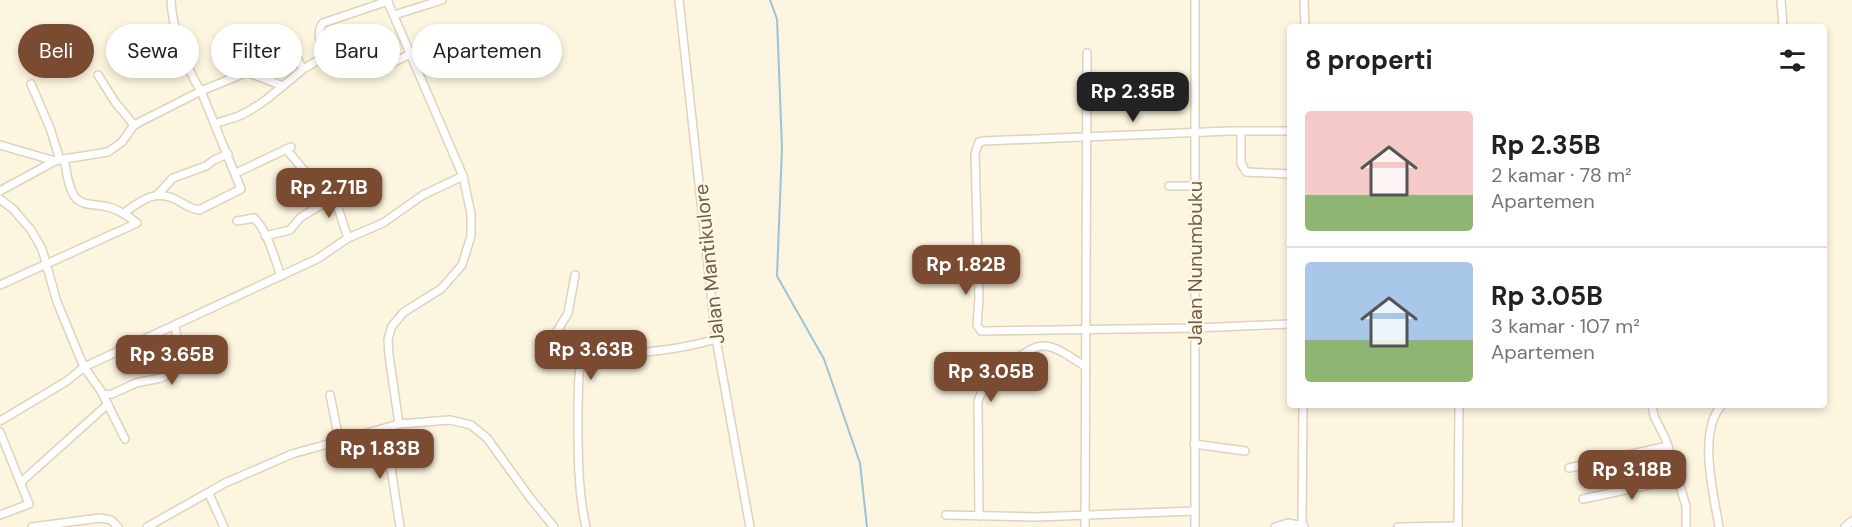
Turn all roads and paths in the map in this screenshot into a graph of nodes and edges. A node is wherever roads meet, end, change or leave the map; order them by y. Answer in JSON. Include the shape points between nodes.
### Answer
{"nodes":[{"id":1,"x":442,"y":0,"type":"edge"},
{"id":2,"x":679,"y":0,"type":"edge"},
{"id":3,"x":1195,"y":0,"type":"edge"},
{"id":4,"x":1304,"y":0,"type":"edge"},
{"id":5,"x":1781,"y":0,"type":"edge"},
{"id":6,"x":172,"y":1,"type":"edge"},
{"id":7,"x":387,"y":1,"type":"edge"},
{"id":8,"x":394,"y":15,"type":"junction"},
{"id":9,"x":1305,"y":24,"type":"edge"},
{"id":10,"x":1783,"y":24,"type":"edge"},
{"id":11,"x":1087,"y":53,"type":"dead end"},
{"id":12,"x":410,"y":54,"type":"junction"},
{"id":13,"x":400,"y":59,"type":"edge"},
{"id":14,"x":303,"y":69,"type":"joint"},
{"id":15,"x":98,"y":75,"type":"dead end"},
{"id":16,"x":31,"y":84,"type":"dead end"},
{"id":17,"x":284,"y":86,"type":"junction"},
{"id":18,"x":201,"y":91,"type":"junction"},
{"id":19,"x":215,"y":124,"type":"junction"},
{"id":20,"x":134,"y":125,"type":"junction"},
{"id":21,"x":1287,"y":131,"type":"edge"},
{"id":22,"x":1240,"y":132,"type":"junction"},
{"id":23,"x":1194,"y":133,"type":"junction"},
{"id":24,"x":1086,"y":138,"type":"junction"},
{"id":25,"x":0,"y":145,"type":"edge"},
{"id":26,"x":228,"y":154,"type":"junction"},
{"id":27,"x":59,"y":160,"type":"junction"},
{"id":28,"x":236,"y":173,"type":"junction"},
{"id":29,"x":1287,"y":174,"type":"edge"},
{"id":30,"x":463,"y":176,"type":"junction"},
{"id":31,"x":1169,"y":186,"type":"dead end"},
{"id":32,"x":1196,"y":186,"type":"junction"},
{"id":33,"x":0,"y":191,"type":"edge"},
{"id":34,"x":158,"y":194,"type":"junction"},
{"id":35,"x":335,"y":197,"type":"junction"},
{"id":36,"x":0,"y":199,"type":"edge"},
{"id":37,"x":124,"y":213,"type":"junction"},
{"id":38,"x":237,"y":220,"type":"dead end"},
{"id":39,"x":265,"y":236,"type":"junction"},
{"id":40,"x":348,"y":238,"type":"junction"},
{"id":41,"x":45,"y":265,"type":"junction"},
{"id":42,"x":575,"y":275,"type":"dead end"},
{"id":43,"x":281,"y":276,"type":"junction"},
{"id":44,"x":0,"y":285,"type":"edge"},
{"id":45,"x":1287,"y":324,"type":"edge"},
{"id":46,"x":175,"y":325,"type":"junction"},
{"id":47,"x":1195,"y":328,"type":"junction"},
{"id":48,"x":1087,"y":330,"type":"junction"},
{"id":49,"x":716,"y":339,"type":"junction"},
{"id":50,"x":581,"y":354,"type":"junction"},
{"id":51,"x":84,"y":367,"type":"junction"},
{"id":52,"x":1086,"y":367,"type":"junction"},
{"id":53,"x":103,"y":395,"type":"junction"},
{"id":54,"x":330,"y":395,"type":"dead end"},
{"id":55,"x":108,"y":404,"type":"junction"},
{"id":56,"x":1303,"y":408,"type":"edge"},
{"id":57,"x":1459,"y":408,"type":"edge"},
{"id":58,"x":1653,"y":408,"type":"edge"},
{"id":59,"x":1719,"y":408,"type":"edge"},
{"id":60,"x":0,"y":421,"type":"edge"},
{"id":61,"x":399,"y":424,"type":"junction"},
{"id":62,"x":385,"y":429,"type":"junction"},
{"id":63,"x":0,"y":432,"type":"edge"},
{"id":64,"x":125,"y":439,"type":"dead end"},
{"id":65,"x":339,"y":439,"type":"junction"},
{"id":66,"x":1194,"y":444,"type":"junction"},
{"id":67,"x":1668,"y":446,"type":"junction"},
{"id":68,"x":1245,"y":451,"type":"dead end"},
{"id":69,"x":1569,"y":468,"type":"dead end"},
{"id":70,"x":1676,"y":479,"type":"junction"},
{"id":71,"x":21,"y":482,"type":"junction"},
{"id":72,"x":208,"y":494,"type":"junction"},
{"id":73,"x":1583,"y":499,"type":"dead end"},
{"id":74,"x":1195,"y":511,"type":"junction"},
{"id":75,"x":0,"y":515,"type":"edge"},
{"id":76,"x":946,"y":515,"type":"dead end"},
{"id":77,"x":1084,"y":515,"type":"junction"},
{"id":78,"x":979,"y":516,"type":"junction"},
{"id":79,"x":1852,"y":521,"type":"edge"},
{"id":80,"x":1304,"y":526,"type":"edge"},
{"id":81,"x":1447,"y":526,"type":"edge"},
{"id":82,"x":1458,"y":526,"type":"edge"},
{"id":83,"x":32,"y":527,"type":"edge"},
{"id":84,"x":118,"y":527,"type":"edge"},
{"id":85,"x":147,"y":527,"type":"edge"},
{"id":86,"x":224,"y":527,"type":"edge"},
{"id":87,"x":400,"y":527,"type":"edge"},
{"id":88,"x":554,"y":527,"type":"edge"},
{"id":89,"x":586,"y":527,"type":"edge"},
{"id":90,"x":750,"y":527,"type":"edge"},
{"id":91,"x":1085,"y":527,"type":"edge"},
{"id":92,"x":1195,"y":527,"type":"edge"},
{"id":93,"x":1275,"y":527,"type":"edge"},
{"id":94,"x":1398,"y":527,"type":"edge"},
{"id":95,"x":1686,"y":527,"type":"edge"},
{"id":96,"x":1719,"y":527,"type":"edge"},
{"id":97,"x":1845,"y":527,"type":"edge"}],
"edges":[{"from":1,"to":8,"type":"street"},
{"from":2,"to":49,"type":"street","name":"Jalan Mantikulore"},
{"from":3,"to":23,"type":"street","name":"Jalan Nunumbuku"},
{"from":4,"to":9,"type":"street"},
{"from":5,"to":10,"type":"street"},
{"from":6,"to":18,"type":"street","via":[[185,61]]},
{"from":7,"to":8,"type":"street"},
{"from":7,"to":14,"type":"street","via":[[323,23],[318,37],[321,57]]},
{"from":8,"to":12,"type":"street"},
{"from":11,"to":24,"type":"street"},
{"from":12,"to":13,"type":"street"},
{"from":12,"to":30,"type":"street"},
{"from":14,"to":17,"type":"street"},
{"from":15,"to":20,"type":"street"},
{"from":16,"to":27,"type":"street"},
{"from":17,"to":18,"type":"street","via":[[245,74]]},
{"from":17,"to":19,"type":"street","via":[[246,113]]},
{"from":18,"to":19,"type":"street"},
{"from":18,"to":20,"type":"street"},
{"from":19,"to":26,"type":"street"},
{"from":20,"to":27,"type":"street","via":[[122,142],[108,152]]},
{"from":21,"to":22,"type":"street"},
{"from":22,"to":23,"type":"street"},
{"from":22,"to":29,"type":"street","via":[[1241,163],[1246,172]]},
{"from":23,"to":24,"type":"street"},
{"from":23,"to":32,"type":"street","name":"Jalan Nunumbuku"},
{"from":24,"to":48,"type":"street"},
{"from":24,"to":48,"type":"street","via":[[984,141],[979,142],[975,154],[979,330]]},
{"from":25,"to":27,"type":"street"},
{"from":26,"to":28,"type":"street"},
{"from":26,"to":34,"type":"street","via":[[172,178]]},
{"from":27,"to":33,"type":"street"},
{"from":27,"to":37,"type":"street","via":[[77,200]]},
{"from":28,"to":34,"type":"street","via":[[241,190],[204,209],[194,209]]},
{"from":28,"to":35,"type":"street","via":[[289,148],[312,180],[327,172],[332,174]]},
{"from":30,"to":40,"type":"street","via":[[423,195],[384,223]]},
{"from":30,"to":61,"type":"street","via":[[471,236],[462,265],[441,290],[404,312],[390,332],[389,355]]},
{"from":31,"to":32,"type":"street"},
{"from":32,"to":47,"type":"street","name":"Jalan Nunumbuku"},
{"from":34,"to":37,"type":"street"},
{"from":35,"to":39,"type":"street","via":[[301,217],[290,230]]},
{"from":35,"to":40,"type":"street"},
{"from":36,"to":41,"type":"street","via":[[31,230],[42,249]]},
{"from":37,"to":41,"type":"street","via":[[137,223]]},
{"from":38,"to":39,"type":"street","via":[[254,218]]},
{"from":39,"to":43,"type":"street"},
{"from":40,"to":43,"type":"street"},
{"from":41,"to":44,"type":"street"},
{"from":41,"to":51,"type":"street"},
{"from":42,"to":50,"type":"street","via":[[568,313],[553,346]]},
{"from":43,"to":46,"type":"street"},
{"from":45,"to":47,"type":"street"},
{"from":46,"to":51,"type":"street"},
{"from":46,"to":53,"type":"street","via":[[180,357],[169,374]]},
{"from":47,"to":48,"type":"street"},
{"from":47,"to":66,"type":"street","name":"Jalan Nunumbuku"},
{"from":48,"to":52,"type":"street"},
{"from":49,"to":50,"type":"street","via":[[653,351]]},
{"from":49,"to":90,"type":"street","name":"Jalan Mantikulore"},
{"from":50,"to":89,"type":"street","via":[[578,445]]},
{"from":51,"to":53,"type":"street"},
{"from":51,"to":60,"type":"street"},
{"from":52,"to":77,"type":"street"},
{"from":52,"to":78,"type":"street","via":[[1058,348],[1041,346],[1015,359],[982,392],[978,402]]},
{"from":53,"to":55,"type":"street"},
{"from":54,"to":65,"type":"street"},
{"from":55,"to":64,"type":"street"},
{"from":55,"to":71,"type":"street"},
{"from":56,"to":80,"type":"street"},
{"from":57,"to":82,"type":"street"},
{"from":58,"to":67,"type":"street"},
{"from":59,"to":96,"type":"street","via":[[1708,442]]},
{"from":61,"to":62,"type":"street"},
{"from":61,"to":88,"type":"street","via":[[450,420],[471,425],[487,438]]},
{"from":62,"to":65,"type":"street"},
{"from":62,"to":87,"type":"street"},
{"from":63,"to":71,"type":"street"},
{"from":65,"to":72,"type":"street","via":[[292,454]]},
{"from":66,"to":68,"type":"street"},
{"from":66,"to":74,"type":"street","name":"Jalan Nunumbuku"},
{"from":67,"to":69,"type":"street"},
{"from":67,"to":70,"type":"street"},
{"from":70,"to":73,"type":"street"},
{"from":70,"to":95,"type":"street","via":[[1687,509]]},
{"from":71,"to":75,"type":"street","via":[[29,504]]},
{"from":72,"to":85,"type":"street"},
{"from":72,"to":86,"type":"street"},
{"from":74,"to":77,"type":"street"},
{"from":74,"to":92,"type":"street","name":"Jalan Nunumbuku"},
{"from":76,"to":78,"type":"street"},
{"from":77,"to":78,"type":"street"},
{"from":77,"to":91,"type":"street"},
{"from":79,"to":97,"type":"street"},
{"from":80,"to":93,"type":"street"},
{"from":81,"to":82,"type":"street"},
{"from":81,"to":94,"type":"street"},
{"from":83,"to":84,"type":"street","via":[[100,518],[111,520]]}]}
